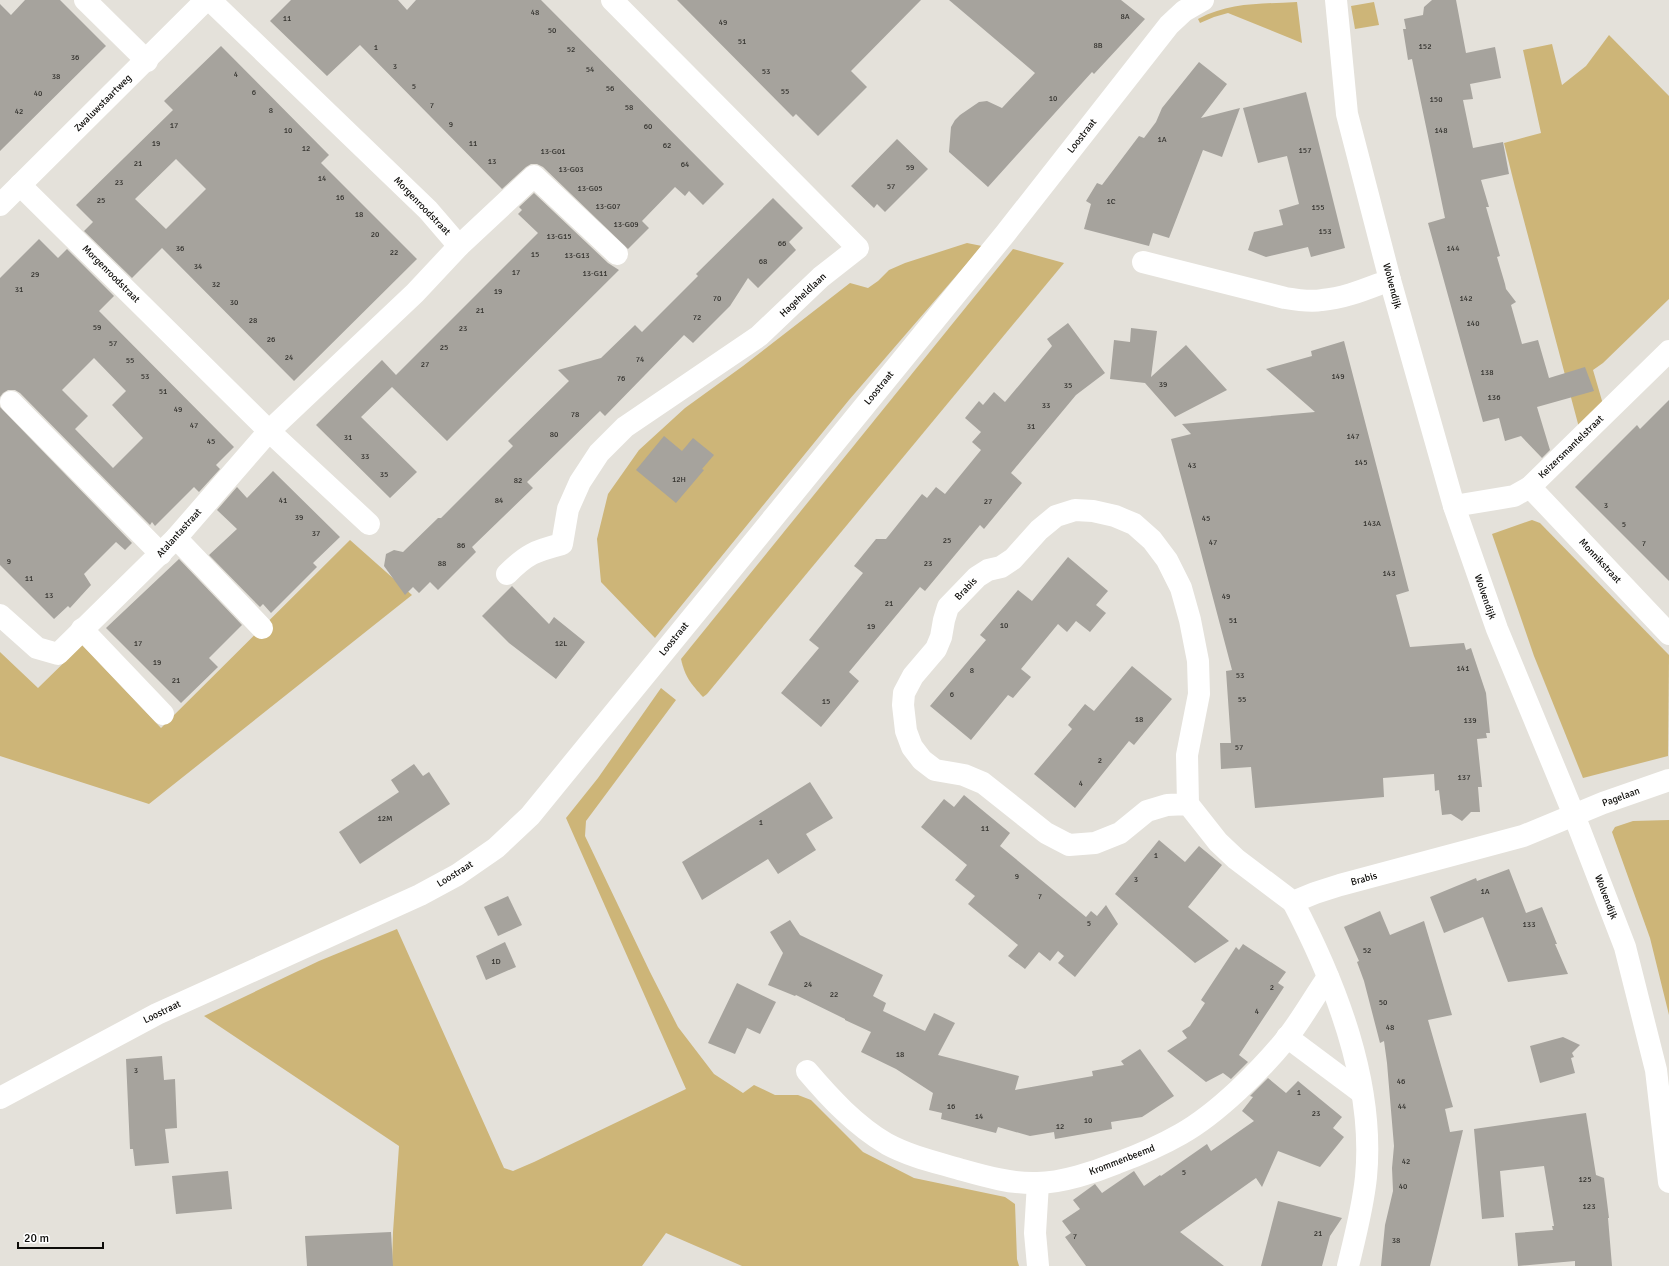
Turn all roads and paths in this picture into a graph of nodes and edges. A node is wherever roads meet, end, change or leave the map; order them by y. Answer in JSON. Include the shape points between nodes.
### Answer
{"nodes":[{"id":1,"x":85,"y":0,"type":"edge"},
{"id":2,"x":206,"y":0,"type":"edge"},
{"id":3,"x":210,"y":0,"type":"edge"},
{"id":4,"x":612,"y":0,"type":"edge"},
{"id":5,"x":1203,"y":0,"type":"edge"},
{"id":6,"x":1336,"y":0,"type":"edge"},
{"id":7,"x":147,"y":60,"type":"junction"},
{"id":8,"x":20,"y":185,"type":"junction"},
{"id":9,"x":0,"y":205,"type":"edge"},
{"id":10,"x":459,"y":246,"type":"junction"},
{"id":11,"x":617,"y":254,"type":"dead end"},
{"id":12,"x":1143,"y":262,"type":"dead end"},
{"id":13,"x":1390,"y":280,"type":"junction"},
{"id":14,"x":1669,"y":351,"type":"edge"},
{"id":15,"x":12,"y":402,"type":"dead end"},
{"id":16,"x":269,"y":431,"type":"junction"},
{"id":17,"x":1530,"y":487,"type":"junction"},
{"id":18,"x":1454,"y":506,"type":"junction"},
{"id":19,"x":369,"y":524,"type":"dead end"},
{"id":20,"x":176,"y":538,"type":"junction"},
{"id":21,"x":161,"y":554,"type":"junction"},
{"id":22,"x":507,"y":574,"type":"dead end"},
{"id":23,"x":0,"y":615,"type":"edge"},
{"id":24,"x":262,"y":628,"type":"dead end"},
{"id":25,"x":82,"y":629,"type":"junction"},
{"id":26,"x":1669,"y":634,"type":"edge"},
{"id":27,"x":163,"y":714,"type":"dead end"},
{"id":28,"x":1669,"y":780,"type":"edge"},
{"id":29,"x":1188,"y":804,"type":"junction"},
{"id":30,"x":1574,"y":815,"type":"junction"},
{"id":31,"x":1293,"y":902,"type":"junction"},
{"id":32,"x":1328,"y":977,"type":"junction"},
{"id":33,"x":1287,"y":1038,"type":"junction"},
{"id":34,"x":807,"y":1071,"type":"dead end"},
{"id":35,"x":1362,"y":1093,"type":"junction"},
{"id":36,"x":0,"y":1098,"type":"edge"},
{"id":37,"x":1669,"y":1182,"type":"edge"},
{"id":38,"x":1038,"y":1184,"type":"junction"},
{"id":39,"x":1038,"y":1266,"type":"edge"},
{"id":40,"x":1348,"y":1266,"type":"edge"}],
"edges":[{"from":1,"to":7,"type":"street"},
{"from":2,"to":7,"type":"street","name":"Zwaluwstaartweg"},
{"from":3,"to":10,"type":"street","name":"Morgenroodstraat","via":[[428,210]]},
{"from":4,"to":22,"type":"street","name":"Hageheldlaan","via":[[858,248],[821,277],[759,336],[625,427],[599,453],[580,482],[568,509],[562,544],[537,550],[523,558]]},
{"from":5,"to":36,"type":"street","name":"Loostraat","via":[[1184,11],[1169,25],[1005,234],[530,816],[496,848],[457,875],[420,895],[157,1014]]},
{"from":6,"to":13,"type":"street","name":"Wolvendijk","via":[[1347,114]]},
{"from":7,"to":8,"type":"street","name":"Zwaluwstaartweg"},
{"from":8,"to":9,"type":"street","name":"Zwaluwstaartweg"},
{"from":8,"to":16,"type":"street","name":"Morgenroodstraat"},
{"from":10,"to":11,"type":"street","via":[[534,176]]},
{"from":10,"to":16,"type":"street","via":[[415,293]]},
{"from":12,"to":13,"type":"street","via":[[1285,298],[1302,300],[1322,300],[1356,293]]},
{"from":13,"to":18,"type":"street","name":"Wolvendijk"},
{"from":14,"to":17,"type":"street","name":"Keizersmantelstraat"},
{"from":15,"to":21,"type":"street"},
{"from":16,"to":19,"type":"street","name":"Morgenroodstraat"},
{"from":16,"to":20,"type":"street","name":"Atalantastraat"},
{"from":17,"to":18,"type":"street","name":"Keizersmantelstraat","via":[[1514,496]]},
{"from":17,"to":26,"type":"street","name":"Monnikstraat"},
{"from":18,"to":30,"type":"street","name":"Wolvendijk","via":[[1497,629]]},
{"from":20,"to":21,"type":"street","name":"Atalantastraat"},
{"from":20,"to":24,"type":"street"},
{"from":21,"to":25,"type":"street","name":"Atalantastraat"},
{"from":23,"to":25,"type":"street","name":"Atalantastraat","via":[[37,648],[58,654]]},
{"from":25,"to":27,"type":"street"},
{"from":28,"to":30,"type":"street","name":"Pagelaan"},
{"from":29,"to":29,"type":"street","name":"Brabis","via":[[1167,805],[1148,811],[1120,832],[1095,843],[1069,845],[1046,833],[983,783],[964,775],[935,770],[922,760],[912,746],[906,730],[904,693],[913,676],[936,649],[948,607],[977,577],[1013,559],[1039,530],[1056,516],[1075,510],[1093,511],[1134,524],[1152,540],[1167,560],[1181,588],[1198,662],[1199,694],[1187,755]]},
{"from":29,"to":31,"type":"street","via":[[1218,842]]},
{"from":30,"to":31,"type":"street","name":"Brabis","via":[[1523,836],[1340,885]]},
{"from":30,"to":37,"type":"street","name":"Wolvendijk","via":[[1625,947],[1656,1070]]},
{"from":31,"to":32,"type":"street"},
{"from":32,"to":33,"type":"street","name":"Krommenbeemd"},
{"from":32,"to":35,"type":"street","via":[[1342,1014]]},
{"from":33,"to":35,"type":"street"},
{"from":33,"to":38,"type":"street","name":"Krommenbeemd","via":[[1213,1112],[1182,1133],[1144,1153],[1103,1169]]},
{"from":34,"to":38,"type":"street","name":"Krommenbeemd","via":[[828,1096],[887,1144],[922,1159],[970,1172],[1001,1180]]},
{"from":35,"to":40,"type":"street","via":[[1368,1139],[1366,1177],[1362,1208]]},
{"from":38,"to":39,"type":"street","via":[[1035,1233]]}]}
